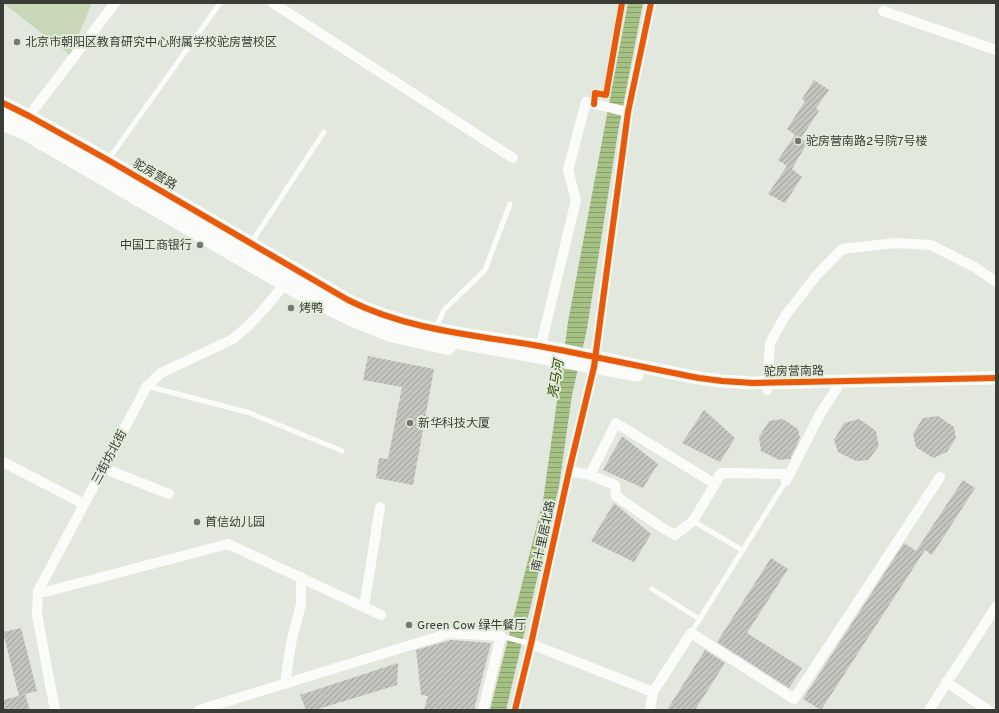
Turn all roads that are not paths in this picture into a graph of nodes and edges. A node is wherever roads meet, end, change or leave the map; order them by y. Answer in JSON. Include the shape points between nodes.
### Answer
{"nodes":[{"id":1,"x":115,"y":3,"type":"edge"},
{"id":2,"x":220,"y":3,"type":"edge"},
{"id":3,"x":273,"y":3,"type":"edge"},
{"id":4,"x":651,"y":3,"type":"edge"},
{"id":5,"x":883,"y":11,"type":"dead end"},
{"id":6,"x":996,"y":50,"type":"edge"},
{"id":7,"x":3,"y":103,"type":"edge"},
{"id":8,"x":628,"y":112,"type":"junction"},
{"id":9,"x":3,"y":114,"type":"edge"},
{"id":10,"x":26,"y":120,"type":"junction"},
{"id":11,"x":3,"y":126,"type":"edge"},
{"id":12,"x":324,"y":132,"type":"dead end"},
{"id":13,"x":513,"y":158,"type":"dead end"},
{"id":14,"x":108,"y":160,"type":"junction"},
{"id":15,"x":510,"y":204,"type":"dead end"},
{"id":16,"x":248,"y":247,"type":"junction"},
{"id":17,"x":288,"y":278,"type":"junction"},
{"id":18,"x":996,"y":282,"type":"edge"},
{"id":19,"x":433,"y":333,"type":"junction"},
{"id":20,"x":456,"y":342,"type":"junction"},
{"id":21,"x":540,"y":352,"type":"junction"},
{"id":22,"x":595,"y":362,"type":"junction"},
{"id":23,"x":996,"y":378,"type":"edge"},
{"id":24,"x":147,"y":386,"type":"junction"},
{"id":25,"x":767,"y":386,"type":"junction"},
{"id":26,"x":996,"y":387,"type":"edge"},
{"id":27,"x":837,"y":388,"type":"junction"},
{"id":28,"x":342,"y":451,"type":"dead end"},
{"id":29,"x":3,"y":462,"type":"edge"},
{"id":30,"x":103,"y":468,"type":"junction"},
{"id":31,"x":569,"y":470,"type":"junction"},
{"id":32,"x":590,"y":475,"type":"junction"},
{"id":33,"x":940,"y":477,"type":"dead end"},
{"id":34,"x":788,"y":478,"type":"junction"},
{"id":35,"x":715,"y":484,"type":"junction"},
{"id":36,"x":169,"y":494,"type":"dead end"},
{"id":37,"x":84,"y":504,"type":"junction"},
{"id":38,"x":380,"y":507,"type":"dead end"},
{"id":39,"x":693,"y":521,"type":"junction"},
{"id":40,"x":742,"y":550,"type":"junction"},
{"id":41,"x":300,"y":577,"type":"junction"},
{"id":42,"x":652,"y":589,"type":"dead end"},
{"id":43,"x":38,"y":591,"type":"junction"},
{"id":44,"x":996,"y":606,"type":"edge"},
{"id":45,"x":364,"y":607,"type":"junction"},
{"id":46,"x":381,"y":615,"type":"dead end"},
{"id":47,"x":699,"y":619,"type":"junction"},
{"id":48,"x":691,"y":634,"type":"junction"},
{"id":49,"x":501,"y":636,"type":"junction"},
{"id":50,"x":531,"y":644,"type":"junction"},
{"id":51,"x":946,"y":682,"type":"junction"},
{"id":52,"x":285,"y":684,"type":"junction"},
{"id":53,"x":653,"y":692,"type":"junction"},
{"id":54,"x":55,"y":710,"type":"edge"},
{"id":55,"x":199,"y":710,"type":"edge"},
{"id":56,"x":483,"y":710,"type":"edge"},
{"id":57,"x":515,"y":710,"type":"edge"},
{"id":58,"x":650,"y":710,"type":"edge"},
{"id":59,"x":928,"y":710,"type":"edge"},
{"id":60,"x":988,"y":710,"type":"edge"}],
"edges":[{"from":1,"to":10,"type":"street"},
{"from":2,"to":14,"type":"lane"},
{"from":3,"to":13,"type":"street"},
{"from":4,"to":8,"type":"street","name":"南十里居北路"},
{"from":5,"to":6,"type":"street"},
{"from":7,"to":10,"type":"street","name":"驼房营路"},
{"from":8,"to":21,"type":"street","via":[[586,102],[568,170],[576,200]]},
{"from":8,"to":22,"type":"street","name":"南十里居北路"},
{"from":9,"to":10,"type":"street","name":"驼房营路"},
{"from":10,"to":14,"type":"street","name":"驼房营路"},
{"from":10,"to":16,"type":"street","name":"驼房营路"},
{"from":11,"to":17,"type":"street"},
{"from":12,"to":16,"type":"lane"},
{"from":14,"to":16,"type":"street","name":"驼房营路"},
{"from":15,"to":19,"type":"lane","via":[[485,270],[444,310]]},
{"from":16,"to":17,"type":"street","name":"驼房营路"},
{"from":17,"to":19,"type":"street","name":"驼房营路","via":[[355,314],[398,330]]},
{"from":17,"to":20,"type":"street","via":[[350,321],[391,336],[449,350]]},
{"from":17,"to":24,"type":"street","name":"三街坊北街","via":[[252,322],[233,339],[161,373]]},
{"from":18,"to":25,"type":"street","via":[[976,268],[931,245],[896,243],[842,249],[816,276],[785,316],[770,343]]},
{"from":19,"to":20,"type":"street"},
{"from":19,"to":21,"type":"street"},
{"from":20,"to":21,"type":"street"},
{"from":21,"to":22,"type":"street","name":"驼房营南路"},
{"from":22,"to":25,"type":"street","name":"驼房营南路","via":[[701,385],[732,389]]},
{"from":22,"to":31,"type":"street","name":"南十里居北路"},
{"from":23,"to":25,"type":"street","name":"驼房营南路"},
{"from":24,"to":28,"type":"lane","via":[[250,413]]},
{"from":24,"to":30,"type":"street","name":"三街坊北街"},
{"from":25,"to":27,"type":"street","name":"驼房营南路"},
{"from":26,"to":27,"type":"street","name":"驼房营南路"},
{"from":27,"to":34,"type":"street","via":[[820,414]]},
{"from":29,"to":37,"type":"street"},
{"from":30,"to":36,"type":"street"},
{"from":30,"to":37,"type":"street","name":"三街坊北街"},
{"from":31,"to":32,"type":"street"},
{"from":31,"to":50,"type":"street","name":"南十里居北路"},
{"from":32,"to":35,"type":"street","via":[[616,423]]},
{"from":32,"to":39,"type":"street","via":[[615,485],[616,496],[675,535]]},
{"from":33,"to":48,"type":"street","via":[[794,699]]},
{"from":34,"to":35,"type":"street","via":[[721,473]]},
{"from":34,"to":40,"type":"lane"},
{"from":35,"to":39,"type":"street"},
{"from":37,"to":43,"type":"street","name":"三街坊北街"},
{"from":38,"to":45,"type":"street"},
{"from":39,"to":40,"type":"lane"},
{"from":40,"to":47,"type":"lane"},
{"from":41,"to":43,"type":"street","via":[[228,544],[45,592]]},
{"from":41,"to":45,"type":"street"},
{"from":41,"to":52,"type":"street","via":[[301,604]]},
{"from":42,"to":47,"type":"lane"},
{"from":43,"to":54,"type":"street","name":"三街坊北街","via":[[37,616]]},
{"from":44,"to":51,"type":"street"},
{"from":45,"to":46,"type":"street"},
{"from":47,"to":48,"type":"lane"},
{"from":48,"to":53,"type":"street"},
{"from":49,"to":50,"type":"lane"},
{"from":49,"to":52,"type":"street","via":[[450,633]]},
{"from":49,"to":56,"type":"street"},
{"from":50,"to":53,"type":"street"},
{"from":50,"to":57,"type":"street","name":"南十里居北路"},
{"from":51,"to":59,"type":"street"},
{"from":51,"to":60,"type":"street"},
{"from":52,"to":55,"type":"street"},
{"from":53,"to":58,"type":"street"}]}
